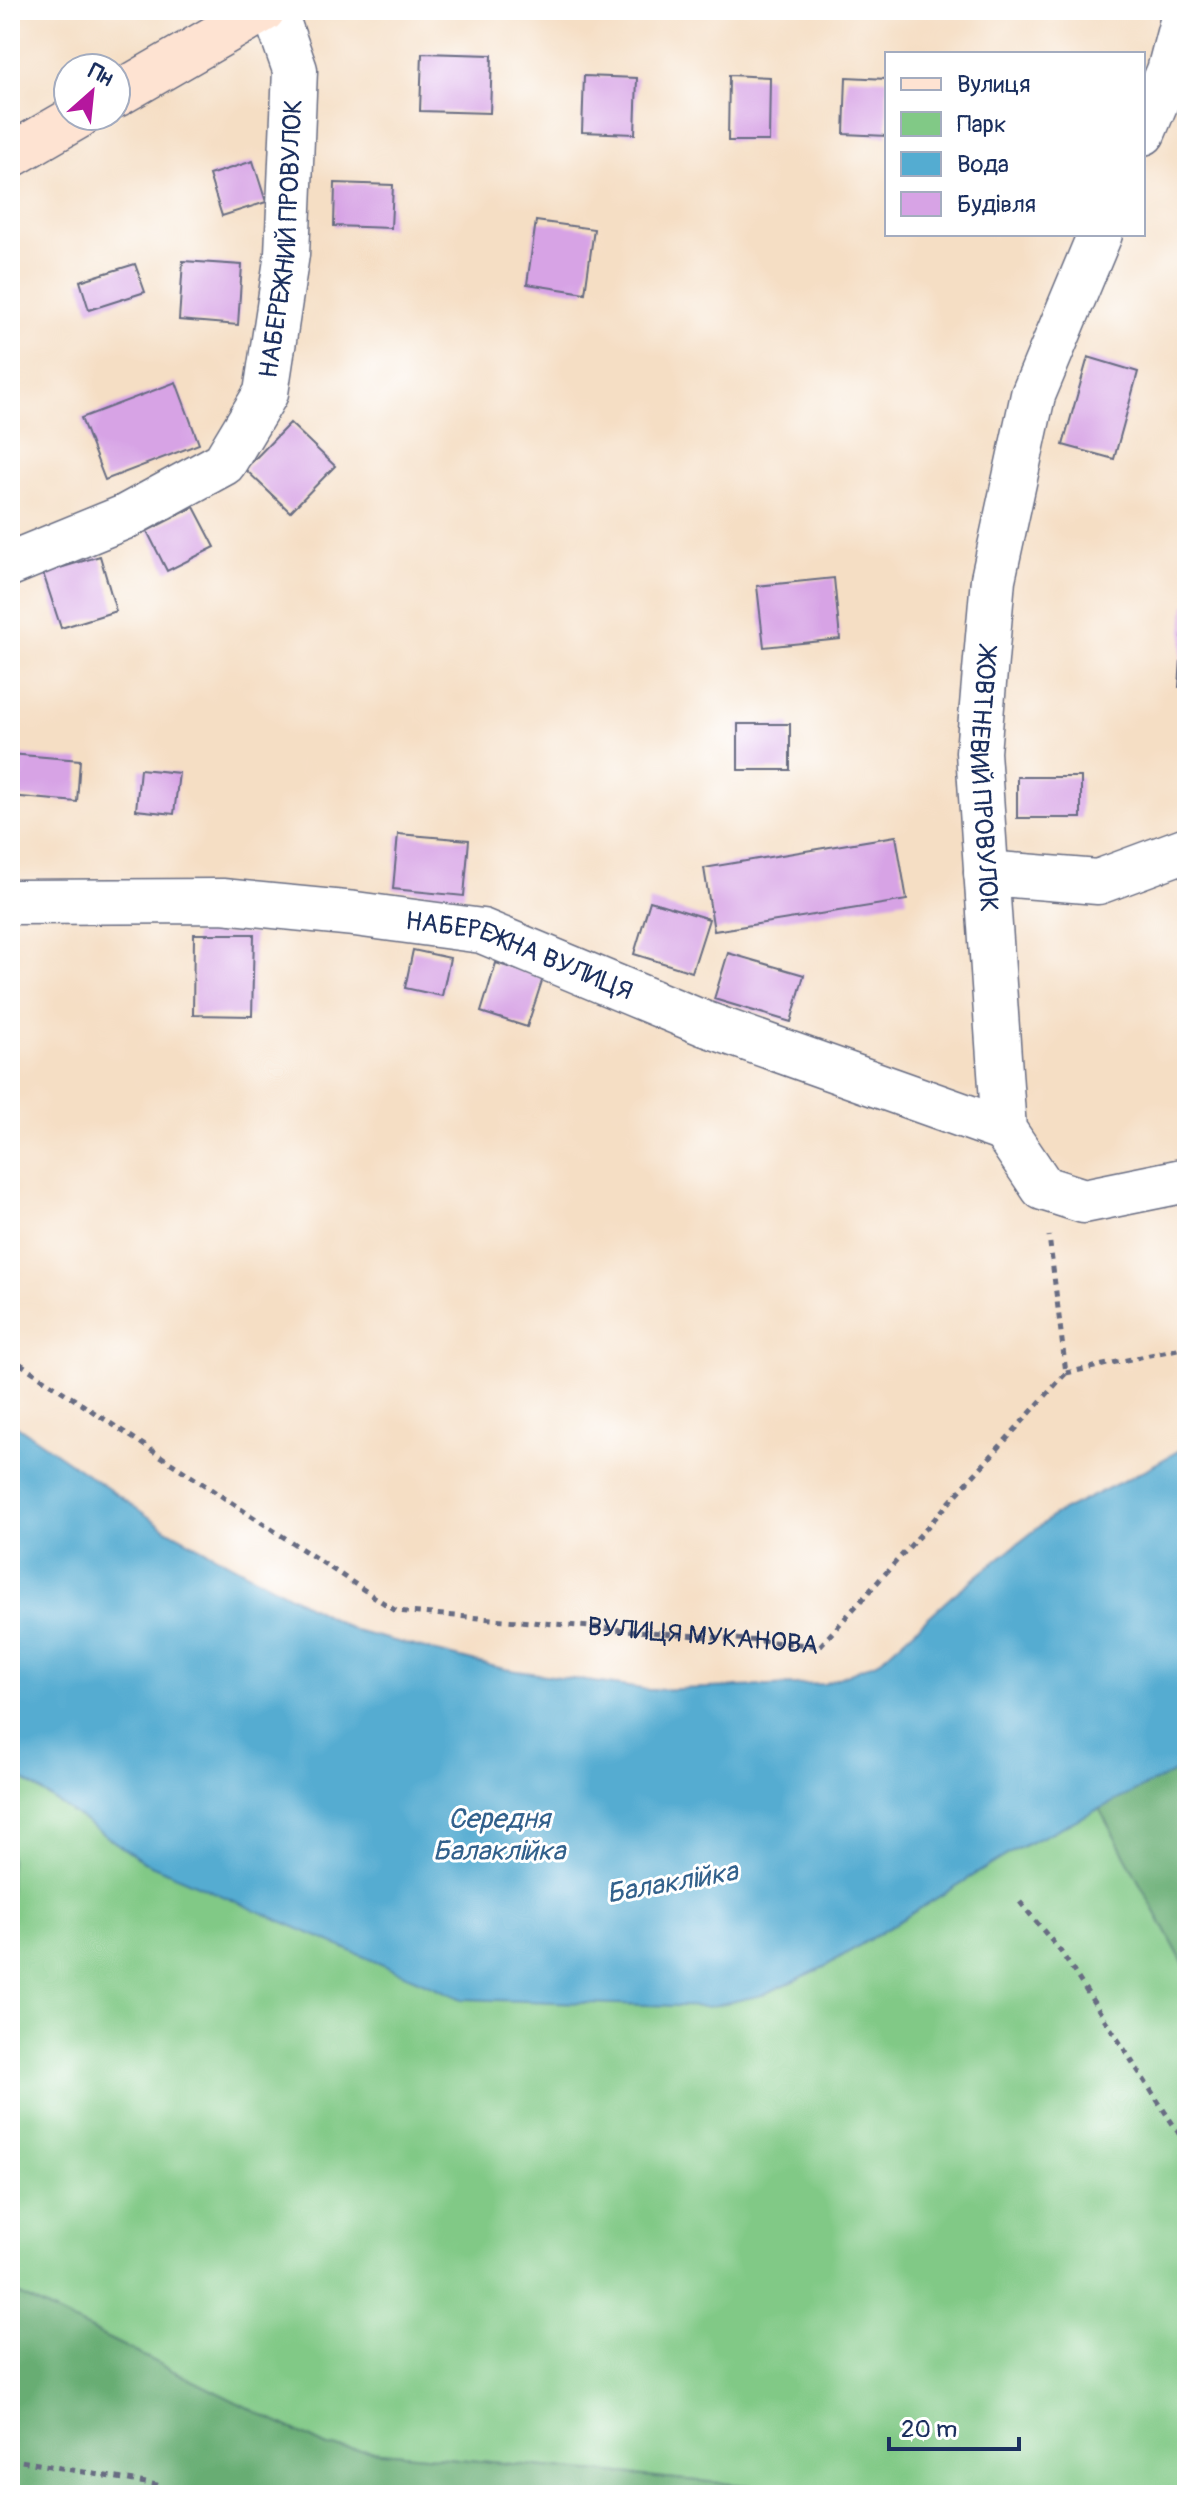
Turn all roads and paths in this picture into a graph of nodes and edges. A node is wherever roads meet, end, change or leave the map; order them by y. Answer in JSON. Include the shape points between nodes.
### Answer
{"nodes":[{"id":1,"x":263,"y":10,"type":"edge"},
{"id":2,"x":274,"y":10,"type":"edge"},
{"id":3,"x":1185,"y":10,"type":"edge"},
{"id":4,"x":132,"y":86,"type":"edge"},
{"id":5,"x":1145,"y":128,"type":"edge"},
{"id":6,"x":52,"y":132,"type":"edge"},
{"id":7,"x":10,"y":156,"type":"edge"},
{"id":8,"x":1099,"y":236,"type":"edge"},
{"id":9,"x":10,"y":564,"type":"edge"},
{"id":10,"x":1187,"y":849,"type":"edge"},
{"id":11,"x":986,"y":873,"type":"junction"},
{"id":12,"x":10,"y":902,"type":"edge"},
{"id":13,"x":1004,"y":1130,"type":"junction"},
{"id":14,"x":1187,"y":1180,"type":"edge"},
{"id":15,"x":1043,"y":1188,"type":"junction"},
{"id":16,"x":1187,"y":1347,"type":"edge"},
{"id":17,"x":10,"y":1357,"type":"edge"},
{"id":18,"x":1066,"y":1373,"type":"junction"},
{"id":19,"x":1020,"y":1902,"type":"dead end"},
{"id":20,"x":1187,"y":2114,"type":"edge"},
{"id":21,"x":1185,"y":2143,"type":"edge"},
{"id":22,"x":1187,"y":2184,"type":"edge"},
{"id":23,"x":10,"y":2459,"type":"edge"},
{"id":24,"x":177,"y":2495,"type":"edge"}],
"edges":[{"from":1,"to":4,"type":"street"},
{"from":2,"to":9,"type":"street","name":"НАБЕРЕЖНИЙ ПРОВУЛОК","via":[[295,70],[287,254],[266,393],[224,463],[125,517]]},
{"from":3,"to":5,"type":"street","via":[[1169,71]]},
{"from":6,"to":7,"type":"street"},
{"from":8,"to":11,"type":"street","name":"ЖОВТНЕВИЙ ПРОВУЛОК","via":[[1033,395],[993,579],[978,752]]},
{"from":10,"to":11,"type":"street","via":[[1098,882]]},
{"from":11,"to":13,"type":"street","name":"ЖОВТНЕВИЙ ПРОВУЛОК"},
{"from":12,"to":13,"type":"street","name":"НАБЕРЕЖНА ВУЛИЦЯ","via":[[222,901],[482,931],[703,1023]]},
{"from":13,"to":15,"type":"street","name":"ЖОВТНЕВИЙ ПРОВУЛОК"},
{"from":14,"to":15,"type":"street","via":[[1084,1201]]},
{"from":15,"to":18,"type":"path"},
{"from":16,"to":18,"type":"path"},
{"from":17,"to":18,"type":"path","name":"ВУЛИЦЯ МУКАНОВА","via":[[396,1611],[820,1646]]},
{"from":19,"to":21,"type":"path","via":[[1061,1952]]},
{"from":20,"to":21,"type":"path","via":[[1182,2124]]},
{"from":21,"to":22,"type":"path"},
{"from":23,"to":24,"type":"path","via":[[157,2485]]}]}
